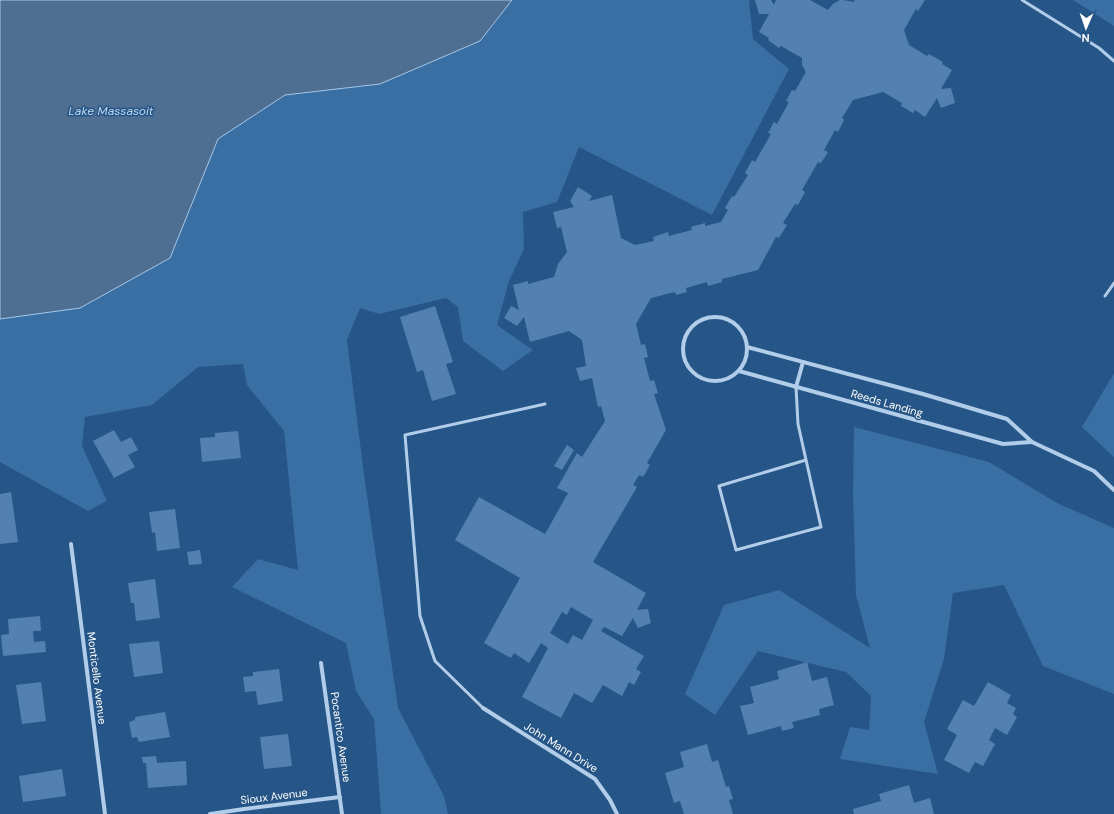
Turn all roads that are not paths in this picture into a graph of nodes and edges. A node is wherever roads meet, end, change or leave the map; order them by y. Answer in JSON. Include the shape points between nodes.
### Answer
{"nodes":[{"id":1,"x":1022,"y":0,"type":"edge"},
{"id":2,"x":1114,"y":61,"type":"edge"},
{"id":3,"x":1114,"y":283,"type":"edge"},
{"id":4,"x":1105,"y":296,"type":"dead end"},
{"id":5,"x":748,"y":347,"type":"junction"},
{"id":6,"x":803,"y":362,"type":"junction"},
{"id":7,"x":739,"y":371,"type":"junction"},
{"id":8,"x":796,"y":386,"type":"junction"},
{"id":9,"x":546,"y":404,"type":"dead end"},
{"id":10,"x":1032,"y":442,"type":"junction"},
{"id":11,"x":806,"y":460,"type":"junction"},
{"id":12,"x":1114,"y":490,"type":"edge"},
{"id":13,"x":71,"y":544,"type":"dead end"},
{"id":14,"x":321,"y":663,"type":"dead end"},
{"id":15,"x":483,"y":708,"type":"joint"},
{"id":16,"x":340,"y":798,"type":"junction"},
{"id":17,"x":105,"y":814,"type":"edge"},
{"id":18,"x":210,"y":814,"type":"edge"},
{"id":19,"x":342,"y":814,"type":"edge"},
{"id":20,"x":617,"y":814,"type":"edge"}],
"edges":[{"from":1,"to":2,"type":"lane"},
{"from":3,"to":4,"type":"lane"},
{"from":5,"to":6,"type":"street","name":"Reeds Landing"},
{"from":5,"to":7,"type":"street","via":[[746,360]]},
{"from":5,"to":7,"type":"street","via":[[742,330],[728,319],[720,317],[699,321],[684,338],[683,355],[686,364],[698,376],[706,380],[724,380]]},
{"from":6,"to":8,"type":"street"},
{"from":6,"to":10,"type":"street","name":"Reeds Landing","via":[[1007,419]]},
{"from":7,"to":8,"type":"street","name":"Reeds Landing"},
{"from":8,"to":10,"type":"street","name":"Reeds Landing","via":[[1003,444]]},
{"from":8,"to":11,"type":"lane","via":[[798,424]]},
{"from":9,"to":15,"type":"lane","via":[[405,435],[420,616],[435,661]]},
{"from":10,"to":12,"type":"street","name":"Reeds Landing","via":[[1094,471]]},
{"from":11,"to":11,"type":"lane","via":[[820,527],[736,550],[719,486]]},
{"from":13,"to":17,"type":"street","name":"Monticello Avenue"},
{"from":14,"to":16,"type":"street","name":"Pocantico Avenue"},
{"from":15,"to":20,"type":"street","name":"John Mann Drive","via":[[596,779]]},
{"from":16,"to":18,"type":"street","name":"Sioux Avenue"},
{"from":16,"to":19,"type":"street","name":"Pocantico Avenue"}]}
